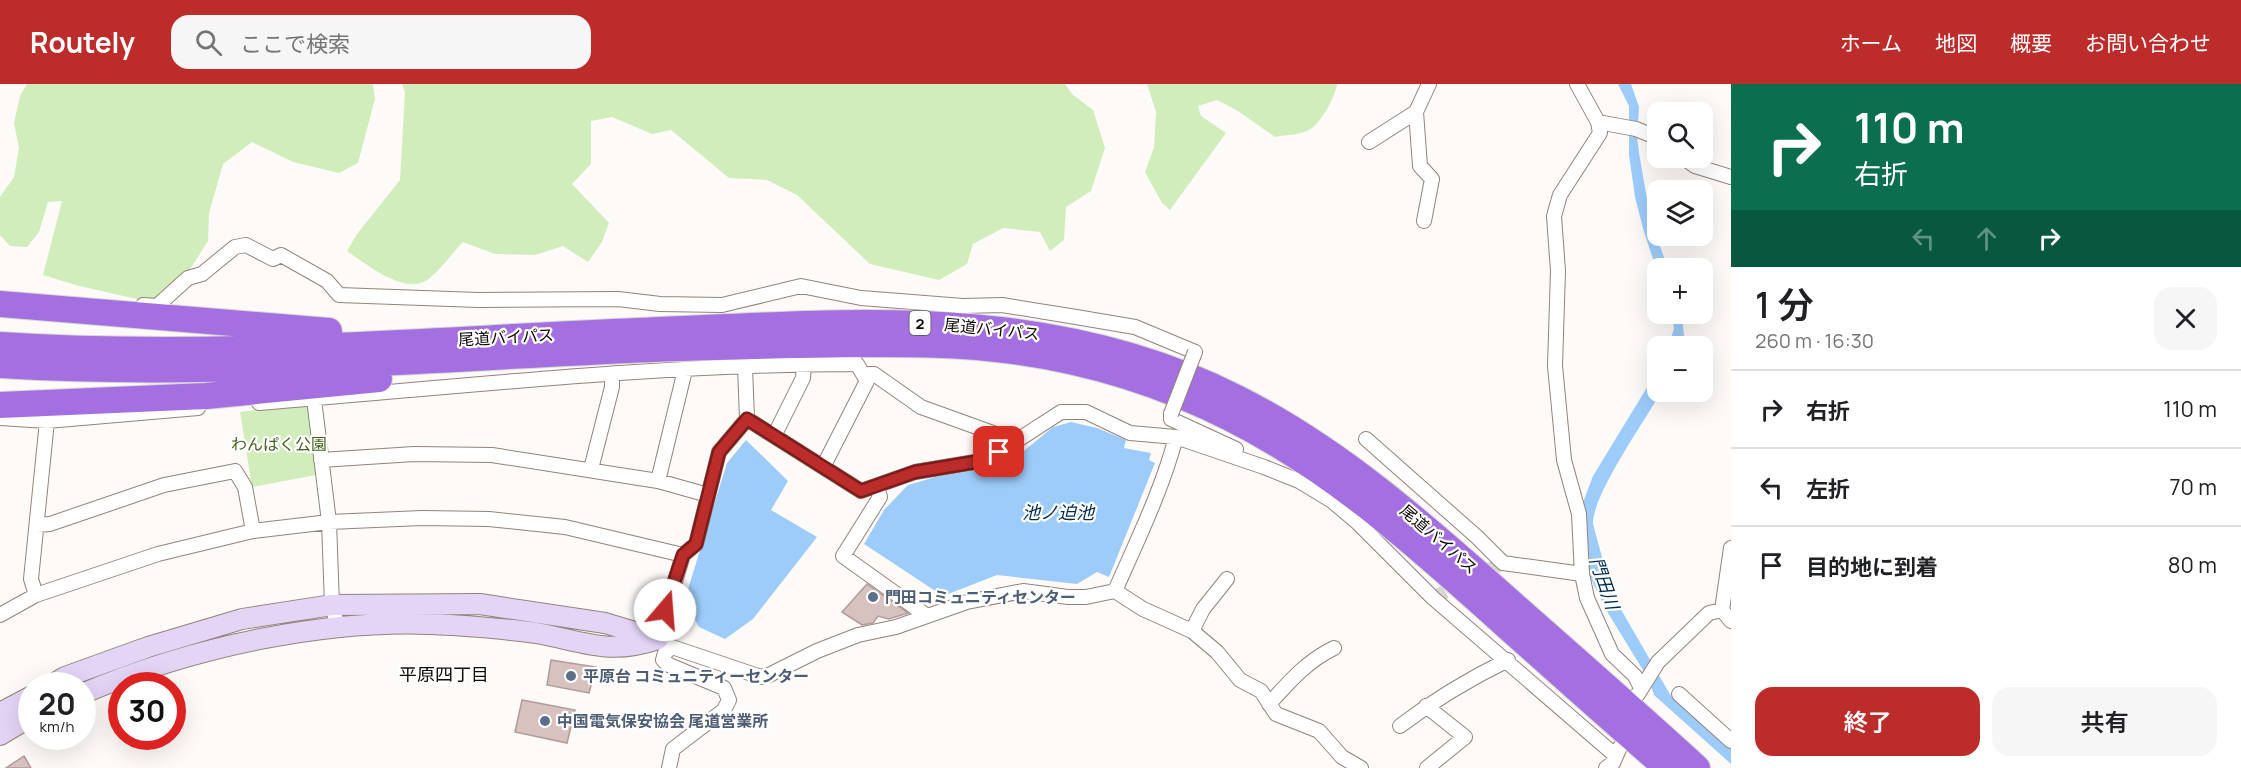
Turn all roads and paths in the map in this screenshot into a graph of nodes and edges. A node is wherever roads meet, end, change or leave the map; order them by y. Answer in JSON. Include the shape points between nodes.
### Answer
{"nodes":[{"id":1,"x":1429,"y":84,"type":"edge"},
{"id":2,"x":1577,"y":84,"type":"edge"},
{"id":3,"x":1416,"y":112,"type":"junction"},
{"id":4,"x":1604,"y":123,"type":"junction"},
{"id":5,"x":1647,"y":134,"type":"edge"},
{"id":6,"x":1369,"y":142,"type":"dead end"},
{"id":7,"x":1702,"y":168,"type":"edge"},
{"id":8,"x":1731,"y":177,"type":"edge"},
{"id":9,"x":1424,"y":221,"type":"dead end"},
{"id":10,"x":0,"y":292,"type":"edge"},
{"id":11,"x":0,"y":304,"type":"edge"},
{"id":12,"x":490,"y":338,"type":"junction"},
{"id":13,"x":0,"y":345,"type":"edge"},
{"id":14,"x":651,"y":349,"type":"junction"},
{"id":15,"x":804,"y":364,"type":"junction"},
{"id":16,"x":0,"y":365,"type":"edge"},
{"id":17,"x":745,"y":367,"type":"junction"},
{"id":18,"x":685,"y":370,"type":"junction"},
{"id":19,"x":612,"y":374,"type":"junction"},
{"id":20,"x":863,"y":374,"type":"junction"},
{"id":21,"x":314,"y":399,"type":"junction"},
{"id":22,"x":0,"y":405,"type":"edge"},
{"id":23,"x":0,"y":418,"type":"edge"},
{"id":24,"x":747,"y":419,"type":"junction"},
{"id":25,"x":47,"y":421,"type":"junction"},
{"id":26,"x":774,"y":436,"type":"junction"},
{"id":27,"x":1176,"y":437,"type":"junction"},
{"id":28,"x":1366,"y":439,"type":"dead end"},
{"id":29,"x":1011,"y":444,"type":"junction"},
{"id":30,"x":321,"y":460,"type":"junction"},
{"id":31,"x":823,"y":467,"type":"junction"},
{"id":32,"x":1264,"y":467,"type":"junction"},
{"id":33,"x":591,"y":469,"type":"junction"},
{"id":34,"x":658,"y":481,"type":"junction"},
{"id":35,"x":877,"y":486,"type":"junction"},
{"id":36,"x":708,"y":495,"type":"junction"},
{"id":37,"x":329,"y":522,"type":"junction"},
{"id":38,"x":37,"y":525,"type":"junction"},
{"id":39,"x":253,"y":531,"type":"junction"},
{"id":40,"x":1731,"y":548,"type":"edge"},
{"id":41,"x":683,"y":555,"type":"junction"},
{"id":42,"x":1582,"y":574,"type":"junction"},
{"id":43,"x":1227,"y":579,"type":"dead end"},
{"id":44,"x":1115,"y":591,"type":"junction"},
{"id":45,"x":36,"y":595,"type":"junction"},
{"id":46,"x":332,"y":605,"type":"junction"},
{"id":47,"x":0,"y":615,"type":"edge"},
{"id":48,"x":927,"y":616,"type":"junction"},
{"id":49,"x":1727,"y":616,"type":"edge"},
{"id":50,"x":605,"y":623,"type":"junction"},
{"id":51,"x":338,"y":628,"type":"junction"},
{"id":52,"x":1192,"y":631,"type":"junction"},
{"id":53,"x":658,"y":639,"type":"junction"},
{"id":54,"x":603,"y":648,"type":"junction"},
{"id":55,"x":1334,"y":648,"type":"dead end"},
{"id":56,"x":1508,"y":660,"type":"junction"},
{"id":57,"x":79,"y":672,"type":"edge"},
{"id":58,"x":96,"y":688,"type":"edge"},
{"id":59,"x":1679,"y":694,"type":"dead end"},
{"id":60,"x":18,"y":703,"type":"edge"},
{"id":61,"x":1269,"y":704,"type":"junction"},
{"id":62,"x":1426,"y":706,"type":"junction"},
{"id":63,"x":0,"y":713,"type":"edge"},
{"id":64,"x":18,"y":724,"type":"edge"},
{"id":65,"x":1400,"y":726,"type":"dead end"},
{"id":66,"x":0,"y":735,"type":"edge"},
{"id":67,"x":1731,"y":741,"type":"edge"},
{"id":68,"x":1339,"y":762,"type":"edge"},
{"id":69,"x":669,"y":768,"type":"edge"},
{"id":70,"x":1361,"y":768,"type":"edge"},
{"id":71,"x":1427,"y":768,"type":"edge"},
{"id":72,"x":1606,"y":768,"type":"edge"},
{"id":73,"x":1667,"y":768,"type":"edge"},
{"id":74,"x":1697,"y":768,"type":"edge"}],
"edges":[{"from":1,"to":3,"type":"street"},
{"from":2,"to":4,"type":"street"},
{"from":3,"to":6,"type":"street"},
{"from":3,"to":9,"type":"street","via":[[1420,166],[1432,179]]},
{"from":4,"to":5,"type":"street"},
{"from":4,"to":42,"type":"street","via":[[1560,195],[1554,216],[1558,271],[1556,366],[1564,460],[1579,514]]},
{"from":7,"to":8,"type":"street"},
{"from":10,"to":32,"type":"street","bridge":true,"via":[[157,306],[188,278],[202,274],[235,247],[246,245],[273,259],[280,255],[327,281],[339,295],[722,304],[801,286],[861,298],[1002,305],[1135,327],[1195,352],[1170,419],[1262,461]]},
{"from":11,"to":12,"type":"highway","via":[[287,329]]},
{"from":12,"to":13,"type":"highway","name":"尾道バイパス","number":"2","via":[[148,351]]},
{"from":12,"to":74,"type":"highway","name":"尾道バイパス","number":"2","via":[[820,322],[930,323],[1043,334],[1143,359],[1237,398],[1313,442],[1368,480],[1420,521]]},
{"from":14,"to":16,"type":"highway","name":"尾道バイパス","number":"2","via":[[188,371]]},
{"from":14,"to":22,"type":"highway","via":[[206,396]]},
{"from":14,"to":73,"type":"highway","name":"尾道バイパス","number":"2","via":[[820,344],[985,347],[1090,365],[1185,398],[1268,438],[1356,495]]},
{"from":15,"to":17,"type":"street"},
{"from":15,"to":20,"type":"street","via":[[857,364]]},
{"from":15,"to":26,"type":"street","via":[[803,378]]},
{"from":17,"to":18,"type":"street"},
{"from":17,"to":24,"type":"street"},
{"from":18,"to":19,"type":"street"},
{"from":18,"to":34,"type":"street"},
{"from":19,"to":21,"type":"street"},
{"from":19,"to":33,"type":"street"},
{"from":20,"to":29,"type":"street","via":[[874,374],[921,406],[1007,438]]},
{"from":20,"to":31,"type":"street","via":[[867,381]]},
{"from":21,"to":25,"type":"street"},
{"from":21,"to":30,"type":"street"},
{"from":23,"to":25,"type":"street"},
{"from":24,"to":26,"type":"street"},
{"from":24,"to":36,"type":"street","via":[[719,452]]},
{"from":25,"to":38,"type":"street"},
{"from":26,"to":31,"type":"street"},
{"from":27,"to":29,"type":"street","via":[[1130,432],[1086,412],[1061,412]]},
{"from":27,"to":32,"type":"street"},
{"from":27,"to":44,"type":"street"},
{"from":28,"to":42,"type":"street","via":[[1503,563]]},
{"from":29,"to":35,"type":"street","via":[[987,460],[915,472]]},
{"from":30,"to":33,"type":"street","via":[[414,454],[492,455]]},
{"from":30,"to":37,"type":"street"},
{"from":31,"to":35,"type":"street","via":[[861,491]]},
{"from":32,"to":56,"type":"street","via":[[1299,481],[1332,501],[1433,598]]},
{"from":33,"to":34,"type":"street"},
{"from":34,"to":36,"type":"street"},
{"from":35,"to":48,"type":"street","via":[[880,497],[843,556]]},
{"from":36,"to":41,"type":"street","via":[[696,544]]},
{"from":37,"to":39,"type":"street"},
{"from":37,"to":41,"type":"street","via":[[489,519],[565,527]]},
{"from":37,"to":46,"type":"street"},
{"from":38,"to":39,"type":"street","via":[[164,485],[234,471],[245,487]]},
{"from":38,"to":45,"type":"street","via":[[31,579]]},
{"from":39,"to":45,"type":"street","via":[[158,554]]},
{"from":40,"to":49,"type":"street"},
{"from":41,"to":53,"type":"street"},
{"from":42,"to":49,"type":"street","via":[[1587,598],[1612,654],[1642,688],[1658,662],[1709,613]]},
{"from":43,"to":52,"type":"street","via":[[1203,609]]},
{"from":44,"to":48,"type":"street","via":[[1068,597],[1023,591],[967,602]]},
{"from":44,"to":52,"type":"street","via":[[1143,609]]},
{"from":45,"to":47,"type":"street"},
{"from":46,"to":50,"type":"street","via":[[480,604]]},
{"from":46,"to":51,"type":"street"},
{"from":46,"to":57,"type":"street","via":[[242,619]]},
{"from":48,"to":69,"type":"street","via":[[858,635],[761,677],[672,647],[663,660],[724,688],[729,700],[724,710],[673,749]]},
{"from":50,"to":53,"type":"street"},
{"from":50,"to":54,"type":"street"},
{"from":51,"to":54,"type":"street","via":[[449,625],[540,634]]},
{"from":51,"to":58,"type":"street","via":[[213,651]]},
{"from":52,"to":61,"type":"street","via":[[1240,680],[1261,691]]},
{"from":53,"to":54,"type":"street"},
{"from":55,"to":61,"type":"street","via":[[1296,674]]},
{"from":56,"to":62,"type":"street"},
{"from":56,"to":72,"type":"street","via":[[1618,752]]},
{"from":59,"to":67,"type":"street"},
{"from":60,"to":63,"type":"street"},
{"from":61,"to":68,"type":"street","via":[[1275,714],[1319,731]]},
{"from":62,"to":65,"type":"street"},
{"from":62,"to":71,"type":"street","via":[[1466,737]]},
{"from":64,"to":66,"type":"street"},
{"from":68,"to":70,"type":"street"}]}
